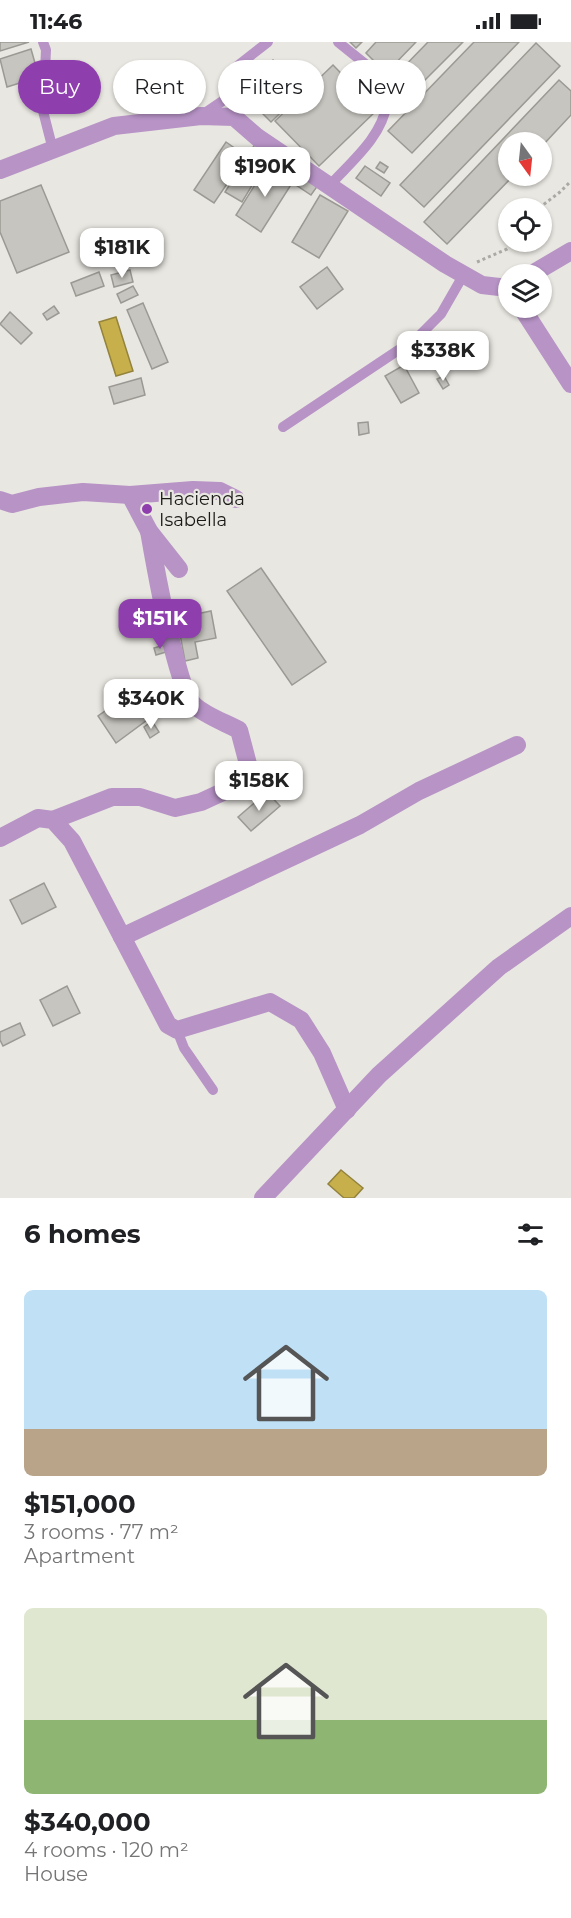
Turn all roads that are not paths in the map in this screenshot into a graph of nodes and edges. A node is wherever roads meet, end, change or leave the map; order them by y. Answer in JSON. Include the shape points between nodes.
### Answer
{"nodes":[{"id":1,"x":43,"y":42,"type":"edge"},
{"id":2,"x":268,"y":42,"type":"edge"},
{"id":3,"x":338,"y":42,"type":"edge"},
{"id":4,"x":201,"y":116,"type":"junction"},
{"id":5,"x":53,"y":150,"type":"junction"},
{"id":6,"x":0,"y":170,"type":"edge"},
{"id":7,"x":330,"y":185,"type":"junction"},
{"id":8,"x":571,"y":251,"type":"edge"},
{"id":9,"x":549,"y":264,"type":"edge"},
{"id":10,"x":464,"y":274,"type":"junction"},
{"id":11,"x":498,"y":287,"type":"edge"},
{"id":12,"x":528,"y":318,"type":"edge"},
{"id":13,"x":571,"y":384,"type":"edge"},
{"id":14,"x":283,"y":427,"type":"dead end"},
{"id":15,"x":130,"y":495,"type":"junction"},
{"id":16,"x":236,"y":499,"type":"dead end"},
{"id":17,"x":0,"y":500,"type":"edge"},
{"id":18,"x":149,"y":531,"type":"junction"},
{"id":19,"x":179,"y":569,"type":"dead end"},
{"id":20,"x":517,"y":745,"type":"dead end"},
{"id":21,"x":53,"y":820,"type":"junction"},
{"id":22,"x":0,"y":838,"type":"edge"},
{"id":23,"x":571,"y":916,"type":"edge"},
{"id":24,"x":122,"y":937,"type":"junction"},
{"id":25,"x":177,"y":1030,"type":"junction"},
{"id":26,"x":213,"y":1090,"type":"dead end"},
{"id":27,"x":347,"y":1110,"type":"junction"},
{"id":28,"x":263,"y":1198,"type":"edge"}],
"edges":[{"from":1,"to":5,"type":"lane","via":[[43,111]]},
{"from":2,"to":4,"type":"lane","via":[[231,71],[227,98]]},
{"from":3,"to":7,"type":"lane","via":[[384,79],[388,101],[375,135]]},
{"from":4,"to":5,"type":"street","via":[[114,126]]},
{"from":4,"to":7,"type":"street","via":[[234,117],[256,137]]},
{"from":5,"to":6,"type":"street"},
{"from":7,"to":10,"type":"street"},
{"from":8,"to":9,"type":"street"},
{"from":10,"to":11,"type":"street","via":[[482,285]]},
{"from":10,"to":14,"type":"lane","via":[[441,314],[418,337]]},
{"from":12,"to":13,"type":"street"},
{"from":15,"to":16,"type":"street","via":[[220,491]]},
{"from":15,"to":17,"type":"street","via":[[83,492],[12,504]]},
{"from":15,"to":18,"type":"street"},
{"from":18,"to":19,"type":"street"},
{"from":18,"to":21,"type":"street","via":[[183,683],[193,705],[239,730],[248,764],[227,790],[201,802],[175,808],[140,797],[111,797]]},
{"from":20,"to":24,"type":"street","via":[[360,825]]},
{"from":21,"to":22,"type":"street","via":[[38,818]]},
{"from":21,"to":24,"type":"street","via":[[72,841]]},
{"from":23,"to":27,"type":"street","via":[[499,967],[379,1075]]},
{"from":24,"to":25,"type":"street","via":[[168,1025]]},
{"from":25,"to":26,"type":"lane","via":[[184,1048]]},
{"from":25,"to":27,"type":"street","via":[[270,1002],[302,1020],[322,1053]]},
{"from":27,"to":28,"type":"street"}]}
